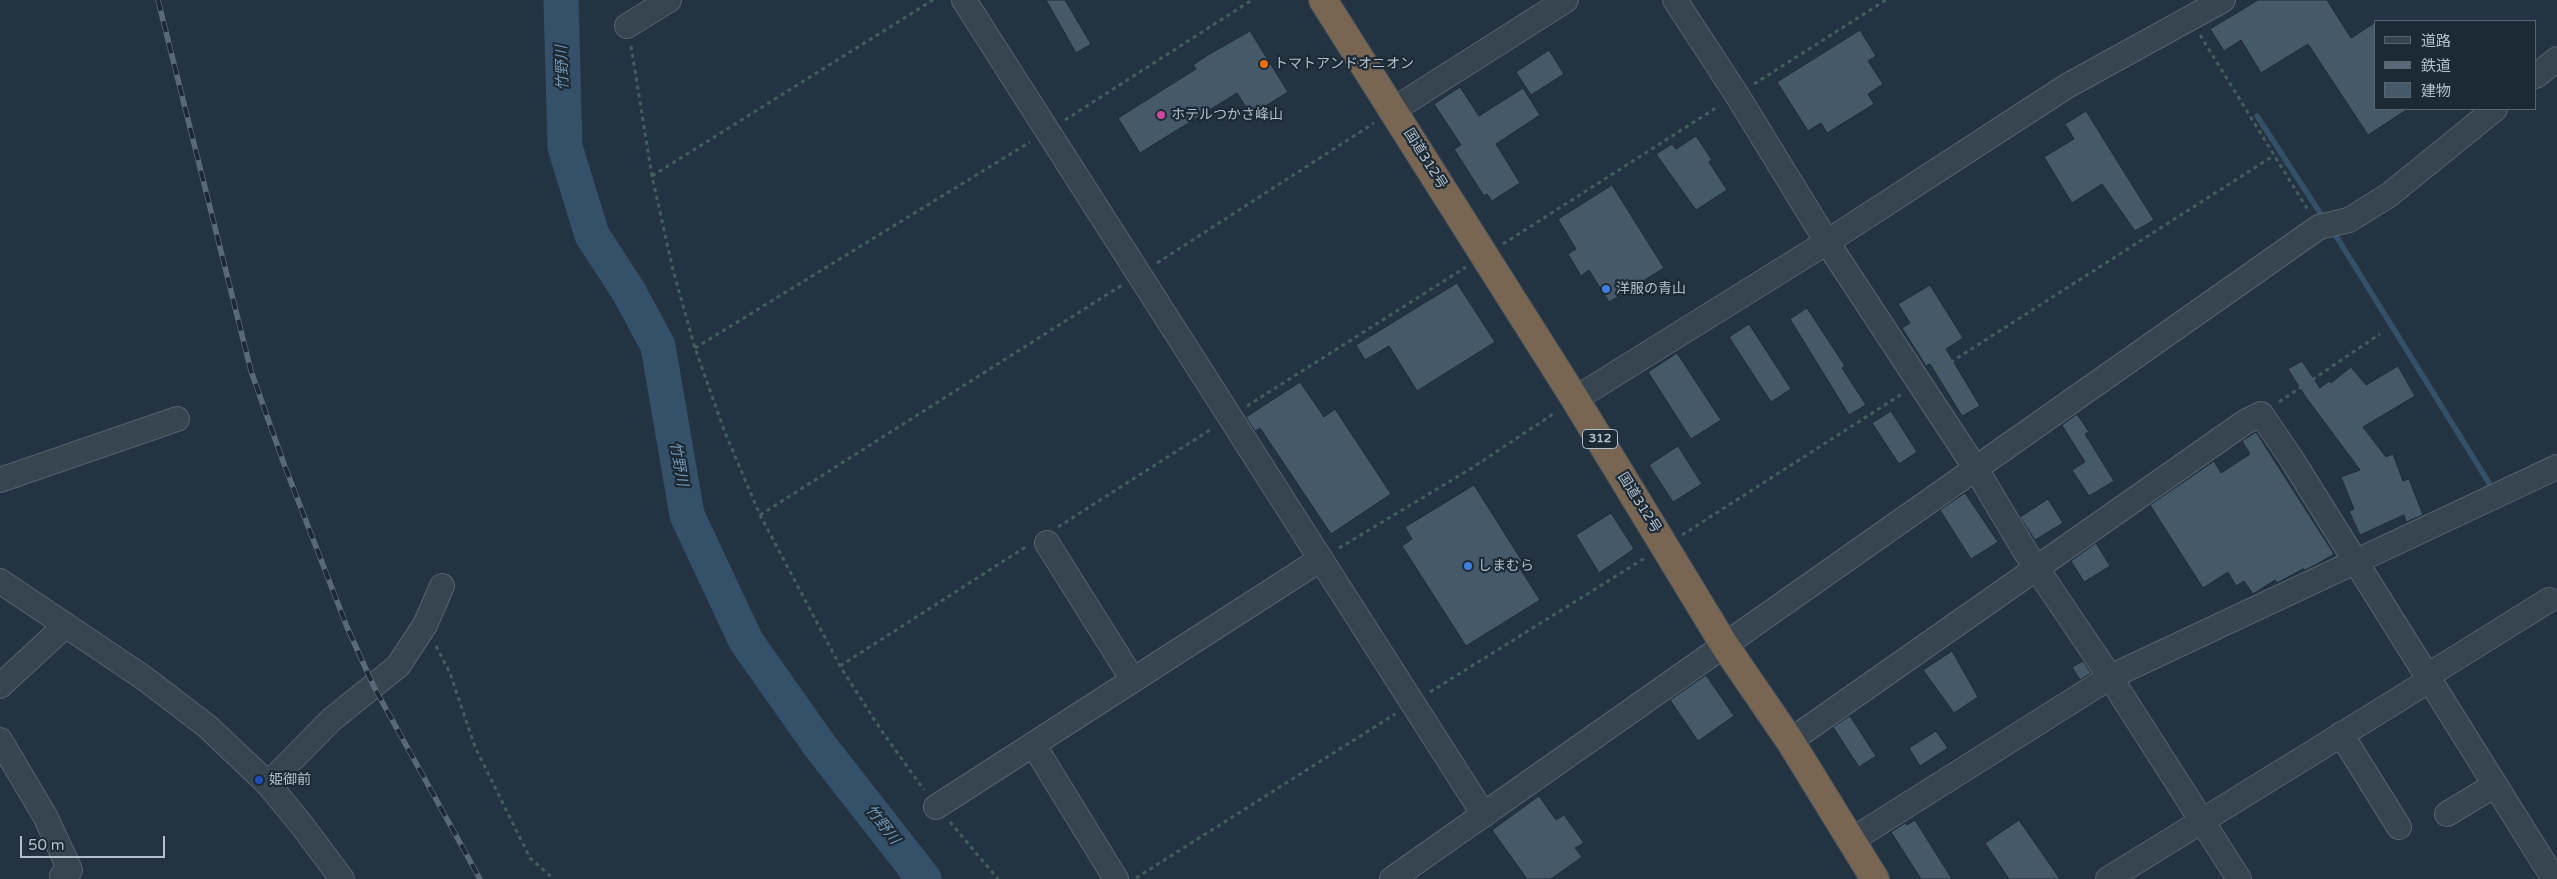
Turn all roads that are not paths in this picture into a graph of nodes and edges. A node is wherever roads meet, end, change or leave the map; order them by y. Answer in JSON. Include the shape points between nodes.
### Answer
{"nodes":[{"id":1,"x":668,"y":0,"type":"edge"},
{"id":2,"x":964,"y":0,"type":"edge"},
{"id":3,"x":1323,"y":0,"type":"edge"},
{"id":4,"x":1566,"y":0,"type":"edge"},
{"id":5,"x":1675,"y":0,"type":"edge"},
{"id":6,"x":2223,"y":0,"type":"edge"},
{"id":7,"x":627,"y":26,"type":"road end"},
{"id":8,"x":2557,"y":59,"type":"edge"},
{"id":9,"x":2537,"y":75,"type":"edge"},
{"id":10,"x":1393,"y":110,"type":"junction"},
{"id":11,"x":2494,"y":110,"type":"edge"},
{"id":12,"x":1827,"y":242,"type":"junction"},
{"id":13,"x":1575,"y":399,"type":"junction"},
{"id":14,"x":177,"y":419,"type":"dead end"},
{"id":15,"x":2557,"y":467,"type":"edge"},
{"id":16,"x":1976,"y":469,"type":"junction"},
{"id":17,"x":0,"y":480,"type":"edge"},
{"id":18,"x":1045,"y":538,"type":"road end"},
{"id":19,"x":1321,"y":559,"type":"junction"},
{"id":20,"x":2356,"y":561,"type":"junction"},
{"id":21,"x":2036,"y":567,"type":"junction"},
{"id":22,"x":0,"y":581,"type":"edge"},
{"id":23,"x":442,"y":586,"type":"dead end"},
{"id":24,"x":2549,"y":600,"type":"dead end"},
{"id":25,"x":66,"y":625,"type":"junction"},
{"id":26,"x":1725,"y":646,"type":"junction"},
{"id":27,"x":2110,"y":677,"type":"junction"},
{"id":28,"x":2429,"y":678,"type":"junction"},
{"id":29,"x":1133,"y":680,"type":"junction"},
{"id":30,"x":0,"y":686,"type":"edge"},
{"id":31,"x":2341,"y":734,"type":"junction"},
{"id":32,"x":0,"y":740,"type":"edge"},
{"id":33,"x":1790,"y":741,"type":"junction"},
{"id":34,"x":1033,"y":744,"type":"junction"},
{"id":35,"x":268,"y":784,"type":"junction"},
{"id":36,"x":2495,"y":785,"type":"junction"},
{"id":37,"x":936,"y":806,"type":"road end"},
{"id":38,"x":2448,"y":814,"type":"dead end"},
{"id":39,"x":1484,"y":815,"type":"junction"},
{"id":40,"x":2201,"y":820,"type":"junction"},
{"id":41,"x":2399,"y":826,"type":"dead end"},
{"id":42,"x":1852,"y":840,"type":"junction"},
{"id":43,"x":61,"y":878,"type":"edge"},
{"id":44,"x":342,"y":879,"type":"edge"},
{"id":45,"x":1116,"y":879,"type":"edge"},
{"id":46,"x":1392,"y":879,"type":"edge"},
{"id":47,"x":1875,"y":879,"type":"edge"},
{"id":48,"x":2108,"y":879,"type":"edge"},
{"id":49,"x":2239,"y":879,"type":"edge"},
{"id":50,"x":2554,"y":879,"type":"edge"}],
"edges":[{"from":1,"to":7,"type":"street"},
{"from":2,"to":19,"type":"street"},
{"from":3,"to":10,"type":"highway","name":"国道312号","number":"312"},
{"from":4,"to":10,"type":"street"},
{"from":5,"to":12,"type":"street"},
{"from":6,"to":12,"type":"street","via":[[2067,86]]},
{"from":8,"to":9,"type":"street"},
{"from":10,"to":13,"type":"highway","name":"国道312号","number":"312"},
{"from":11,"to":16,"type":"street","via":[[2389,195],[2349,220],[2319,227]]},
{"from":12,"to":13,"type":"street"},
{"from":12,"to":16,"type":"street"},
{"from":13,"to":26,"type":"highway","name":"国道312号","number":"312"},
{"from":14,"to":17,"type":"street"},
{"from":15,"to":20,"type":"street"},
{"from":16,"to":21,"type":"street"},
{"from":16,"to":26,"type":"street"},
{"from":18,"to":29,"type":"street"},
{"from":19,"to":29,"type":"street"},
{"from":19,"to":39,"type":"street"},
{"from":20,"to":21,"type":"street","via":[[2262,414],[2245,422]]},
{"from":20,"to":27,"type":"street"},
{"from":20,"to":28,"type":"street"},
{"from":21,"to":27,"type":"street"},
{"from":21,"to":33,"type":"street"},
{"from":22,"to":25,"type":"street"},
{"from":23,"to":35,"type":"street","via":[[425,625],[398,666],[332,720]]},
{"from":24,"to":28,"type":"street"},
{"from":25,"to":30,"type":"street"},
{"from":25,"to":35,"type":"street","via":[[144,678],[208,728]]},
{"from":26,"to":33,"type":"highway","name":"国道312号","number":"312"},
{"from":26,"to":39,"type":"street"},
{"from":27,"to":40,"type":"street"},
{"from":27,"to":42,"type":"street"},
{"from":28,"to":31,"type":"street"},
{"from":28,"to":36,"type":"street"},
{"from":29,"to":34,"type":"street"},
{"from":31,"to":40,"type":"street"},
{"from":31,"to":41,"type":"street"},
{"from":32,"to":43,"type":"street","via":[[45,816],[70,870]]},
{"from":33,"to":42,"type":"highway","name":"国道312号","number":"312"},
{"from":34,"to":37,"type":"street"},
{"from":34,"to":45,"type":"street"},
{"from":35,"to":44,"type":"street"},
{"from":36,"to":38,"type":"street"},
{"from":36,"to":50,"type":"street"},
{"from":39,"to":46,"type":"street"},
{"from":40,"to":48,"type":"street"},
{"from":40,"to":49,"type":"street"},
{"from":42,"to":47,"type":"highway","name":"国道312号","number":"312"}]}
